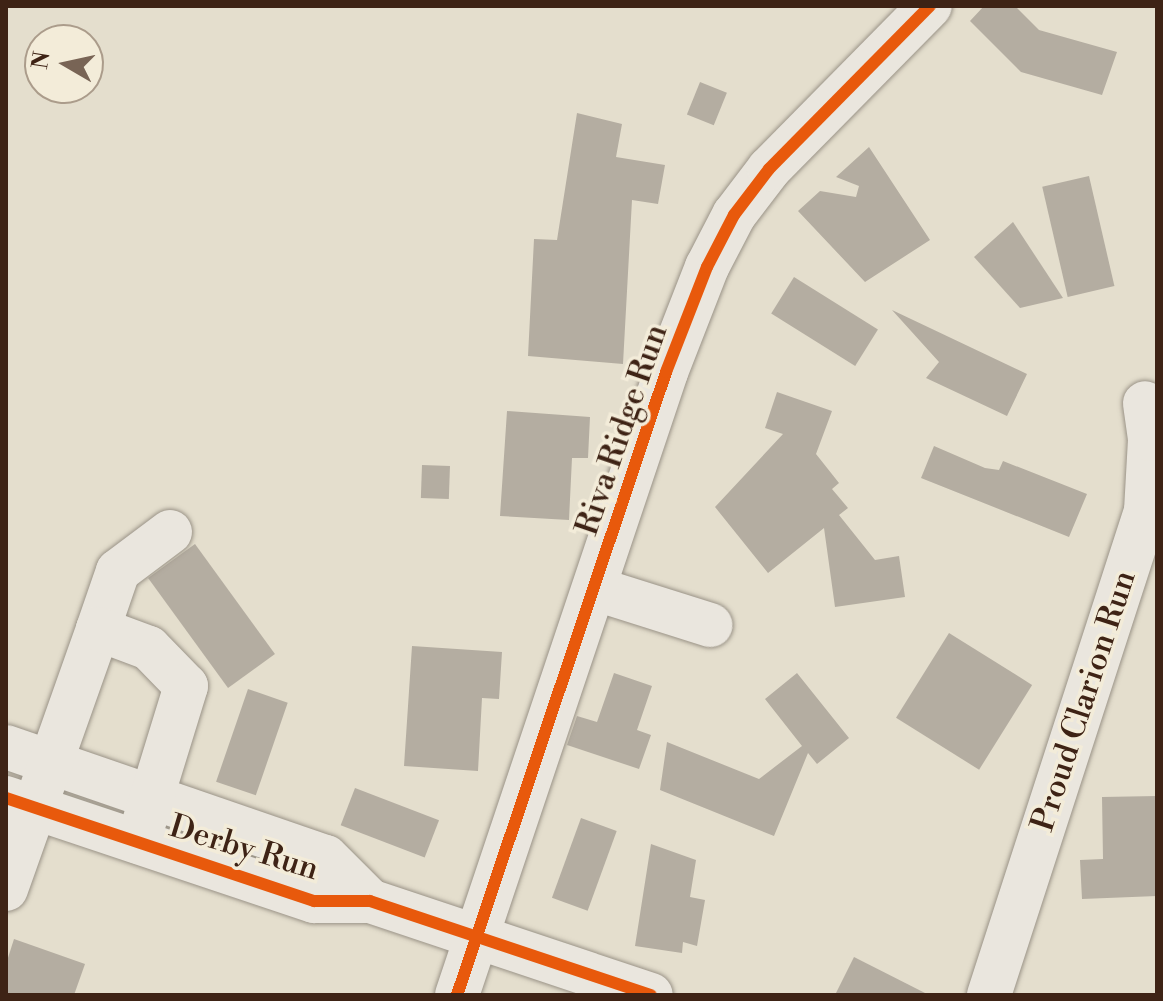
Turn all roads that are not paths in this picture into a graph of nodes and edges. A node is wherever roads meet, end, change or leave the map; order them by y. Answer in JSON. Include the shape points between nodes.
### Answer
{"nodes":[{"id":1,"x":930,"y":6,"type":"edge"},
{"id":2,"x":1145,"y":403,"type":"dead end"},
{"id":3,"x":170,"y":532,"type":"dead end"},
{"id":4,"x":596,"y":589,"type":"junction"},
{"id":5,"x":710,"y":625,"type":"dead end"},
{"id":6,"x":98,"y":629,"type":"junction"},
{"id":7,"x":6,"y":747,"type":"edge"},
{"id":8,"x":52,"y":763,"type":"junction"},
{"id":9,"x":152,"y":797,"type":"junction"},
{"id":10,"x":21,"y":803,"type":"edge"},
{"id":11,"x":138,"y":842,"type":"junction"},
{"id":12,"x":6,"y":889,"type":"edge"},
{"id":13,"x":370,"y":901,"type":"junction"},
{"id":14,"x":478,"y":937,"type":"junction"},
{"id":15,"x":457,"y":995,"type":"edge"},
{"id":16,"x":651,"y":995,"type":"edge"},
{"id":17,"x":989,"y":995,"type":"edge"}],
"edges":[{"from":1,"to":4,"type":"street","name":"Riva Ridge Run","via":[[769,169],[734,215],[707,267],[666,372]]},
{"from":2,"to":17,"type":"street","name":"Proud Clarion Run","via":[[1150,439],[1146,511]]},
{"from":3,"to":6,"type":"street","via":[[118,571]]},
{"from":4,"to":5,"type":"street"},
{"from":4,"to":14,"type":"street","name":"Riva Ridge Run"},
{"from":6,"to":8,"type":"street"},
{"from":6,"to":9,"type":"street","via":[[149,648],[186,686]]},
{"from":7,"to":8,"type":"street","name":"Derby Run"},
{"from":8,"to":9,"type":"street","name":"Derby Run"},
{"from":8,"to":10,"type":"street"},
{"from":9,"to":11,"type":"street"},
{"from":9,"to":13,"type":"street","name":"Derby Run","via":[[326,857]]},
{"from":10,"to":11,"type":"street","name":"Derby Run"},
{"from":10,"to":12,"type":"street"},
{"from":11,"to":13,"type":"street","name":"Derby Run","via":[[314,901]]},
{"from":13,"to":14,"type":"street","name":"Derby Run"},
{"from":14,"to":15,"type":"street","name":"Riva Ridge Run"},
{"from":14,"to":16,"type":"street","name":"Derby Run"}]}
